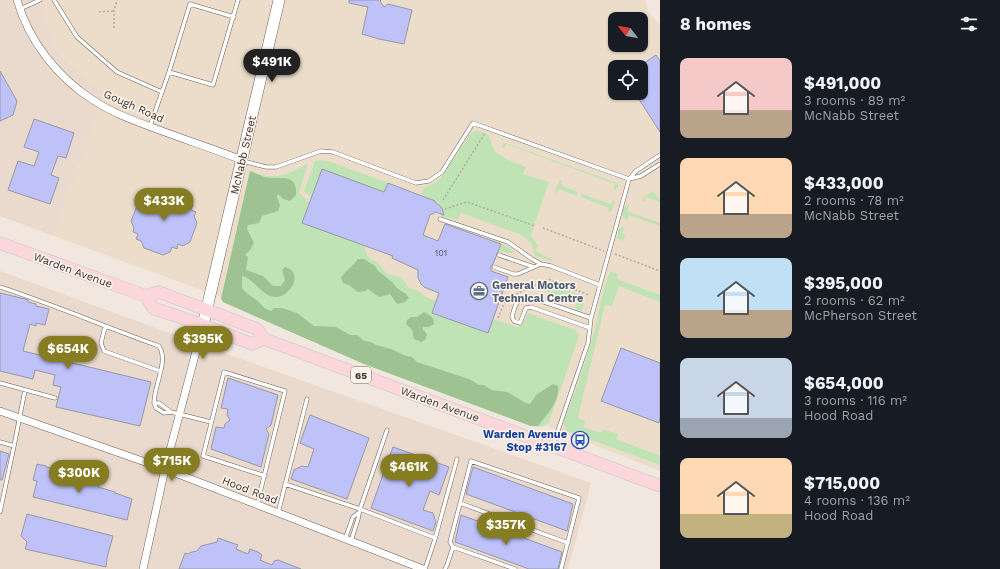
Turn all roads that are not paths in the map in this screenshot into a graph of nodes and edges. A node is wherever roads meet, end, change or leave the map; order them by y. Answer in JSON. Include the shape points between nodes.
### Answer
{"nodes":[{"id":1,"x":17,"y":0,"type":"edge"},
{"id":2,"x":40,"y":0,"type":"edge"},
{"id":3,"x":54,"y":0,"type":"edge"},
{"id":4,"x":238,"y":0,"type":"edge"},
{"id":5,"x":276,"y":1,"type":"edge"},
{"id":6,"x":20,"y":9,"type":"junction"},
{"id":7,"x":234,"y":17,"type":"junction"},
{"id":8,"x":169,"y":72,"type":"junction"},
{"id":9,"x":162,"y":92,"type":"junction"},
{"id":10,"x":150,"y":126,"type":"junction"},
{"id":11,"x":660,"y":155,"type":"edge"},
{"id":12,"x":242,"y":160,"type":"junction"},
{"id":13,"x":660,"y":164,"type":"edge"},
{"id":14,"x":629,"y":179,"type":"junction"},
{"id":15,"x":440,"y":219,"type":"dead end"},
{"id":16,"x":0,"y":243,"type":"edge"},
{"id":17,"x":499,"y":254,"type":"dead end"},
{"id":18,"x":541,"y":264,"type":"junction"},
{"id":19,"x":534,"y":266,"type":"junction"},
{"id":20,"x":494,"y":267,"type":"dead end"},
{"id":21,"x":600,"y":284,"type":"junction"},
{"id":22,"x":0,"y":287,"type":"edge"},
{"id":23,"x":146,"y":296,"type":"junction"},
{"id":24,"x":207,"y":310,"type":"junction"},
{"id":25,"x":591,"y":318,"type":"junction"},
{"id":26,"x":203,"y":325,"type":"junction"},
{"id":27,"x":105,"y":327,"type":"junction"},
{"id":28,"x":590,"y":328,"type":"junction"},
{"id":29,"x":264,"y":339,"type":"junction"},
{"id":30,"x":160,"y":371,"type":"junction"},
{"id":31,"x":0,"y":383,"type":"edge"},
{"id":32,"x":25,"y":390,"type":"junction"},
{"id":33,"x":55,"y":398,"type":"dead end"},
{"id":34,"x":307,"y":399,"type":"dead end"},
{"id":35,"x":0,"y":411,"type":"edge"},
{"id":36,"x":179,"y":414,"type":"junction"},
{"id":37,"x":20,"y":418,"type":"junction"},
{"id":38,"x":211,"y":422,"type":"junction"},
{"id":39,"x":387,"y":430,"type":"dead end"},
{"id":40,"x":0,"y":442,"type":"edge"},
{"id":41,"x":14,"y":446,"type":"junction"},
{"id":42,"x":553,"y":446,"type":"junction"},
{"id":43,"x":458,"y":459,"type":"dead end"},
{"id":44,"x":165,"y":469,"type":"junction"},
{"id":45,"x":265,"y":476,"type":"junction"},
{"id":46,"x":285,"y":484,"type":"junction"},
{"id":47,"x":660,"y":486,"type":"edge"},
{"id":48,"x":460,"y":503,"type":"junction"},
{"id":49,"x":257,"y":505,"type":"junction"},
{"id":50,"x":359,"y":511,"type":"junction"},
{"id":51,"x":0,"y":512,"type":"edge"},
{"id":52,"x":278,"y":513,"type":"junction"},
{"id":53,"x":435,"y":538,"type":"junction"},
{"id":54,"x":348,"y":540,"type":"junction"},
{"id":55,"x":568,"y":543,"type":"junction"},
{"id":56,"x":453,"y":547,"type":"junction"},
{"id":57,"x":143,"y":569,"type":"edge"},
{"id":58,"x":424,"y":569,"type":"edge"},
{"id":59,"x":445,"y":569,"type":"edge"},
{"id":60,"x":515,"y":569,"type":"edge"},
{"id":61,"x":561,"y":569,"type":"edge"}],
"edges":[{"from":1,"to":6,"type":"street","name":"Gough Road"},
{"from":2,"to":6,"type":"lane"},
{"from":3,"to":9,"type":"lane","via":[[77,38],[111,67]]},
{"from":4,"to":7,"type":"lane"},
{"from":5,"to":12,"type":"street","name":"McNabb Street"},
{"from":6,"to":10,"type":"street","name":"Gough Road","via":[[32,35],[62,75],[92,100]]},
{"from":7,"to":8,"type":"lane","via":[[213,85]]},
{"from":7,"to":8,"type":"lane","via":[[190,4]]},
{"from":8,"to":9,"type":"lane"},
{"from":9,"to":10,"type":"lane"},
{"from":10,"to":12,"type":"street","name":"Gough Road"},
{"from":11,"to":14,"type":"lane","via":[[636,171]]},
{"from":12,"to":14,"type":"lane","via":[[266,167],[276,167],[321,151],[333,152],[416,183],[423,182],[442,172],[473,123]]},
{"from":12,"to":24,"type":"street","name":"McNabb Street"},
{"from":13,"to":14,"type":"lane","via":[[641,176]]},
{"from":14,"to":21,"type":"lane"},
{"from":15,"to":18,"type":"lane","via":[[508,242]]},
{"from":16,"to":23,"type":"main road","name":"Warden Avenue","number":"65"},
{"from":17,"to":19,"type":"lane"},
{"from":18,"to":19,"type":"lane"},
{"from":18,"to":21,"type":"lane"},
{"from":19,"to":20,"type":"lane","via":[[518,274]]},
{"from":21,"to":25,"type":"lane"},
{"from":22,"to":27,"type":"lane"},
{"from":23,"to":24,"type":"main road","name":"Warden Avenue","number":"65","via":[[159,292]]},
{"from":23,"to":26,"type":"main road","name":"Warden Avenue","number":"65","via":[[153,308]]},
{"from":24,"to":26,"type":"street","name":"McNabb Street"},
{"from":24,"to":29,"type":"main road","name":"Warden Avenue","number":"65","via":[[257,328]]},
{"from":25,"to":28,"type":"lane"},
{"from":25,"to":28,"type":"lane","via":[[530,297],[521,298],[512,317],[520,323],[526,308],[531,307]]},
{"from":26,"to":29,"type":"main road","name":"Warden Avenue","number":"65","via":[[252,344]]},
{"from":26,"to":36,"type":"street"},
{"from":27,"to":30,"type":"lane","via":[[159,346],[163,360]]},
{"from":27,"to":30,"type":"lane","via":[[101,343],[104,351]]},
{"from":28,"to":42,"type":"lane","via":[[588,343]]},
{"from":29,"to":42,"type":"main road","name":"Warden Avenue","number":"65"},
{"from":30,"to":36,"type":"lane","via":[[154,404],[159,403],[171,412]]},
{"from":31,"to":32,"type":"lane"},
{"from":32,"to":33,"type":"lane"},
{"from":32,"to":37,"type":"lane"},
{"from":34,"to":46,"type":"lane"},
{"from":35,"to":37,"type":"street","name":"Hood Road"},
{"from":36,"to":38,"type":"lane"},
{"from":36,"to":44,"type":"street"},
{"from":37,"to":41,"type":"lane"},
{"from":37,"to":44,"type":"street","name":"Hood Road"},
{"from":38,"to":45,"type":"lane","via":[[203,456]]},
{"from":38,"to":45,"type":"lane","via":[[224,372],[285,391]]},
{"from":39,"to":50,"type":"lane"},
{"from":40,"to":41,"type":"lane"},
{"from":41,"to":51,"type":"lane"},
{"from":42,"to":47,"type":"main road","name":"Warden Avenue","number":"65"},
{"from":43,"to":53,"type":"lane"},
{"from":44,"to":49,"type":"street","name":"Hood Road"},
{"from":44,"to":57,"type":"street"},
{"from":45,"to":49,"type":"lane"},
{"from":46,"to":50,"type":"lane"},
{"from":46,"to":52,"type":"lane"},
{"from":48,"to":55,"type":"lane"},
{"from":48,"to":55,"type":"lane","via":[[471,461],[579,498]]},
{"from":48,"to":56,"type":"lane","via":[[450,542]]},
{"from":49,"to":52,"type":"street","name":"Hood Road"},
{"from":50,"to":53,"type":"lane"},
{"from":50,"to":54,"type":"lane"},
{"from":50,"to":54,"type":"lane","via":[[353,517]]},
{"from":52,"to":54,"type":"street","name":"Hood Road"},
{"from":53,"to":58,"type":"lane"},
{"from":54,"to":58,"type":"street","name":"Hood Road"},
{"from":55,"to":61,"type":"lane"},
{"from":56,"to":59,"type":"lane"},
{"from":56,"to":60,"type":"lane"}]}
